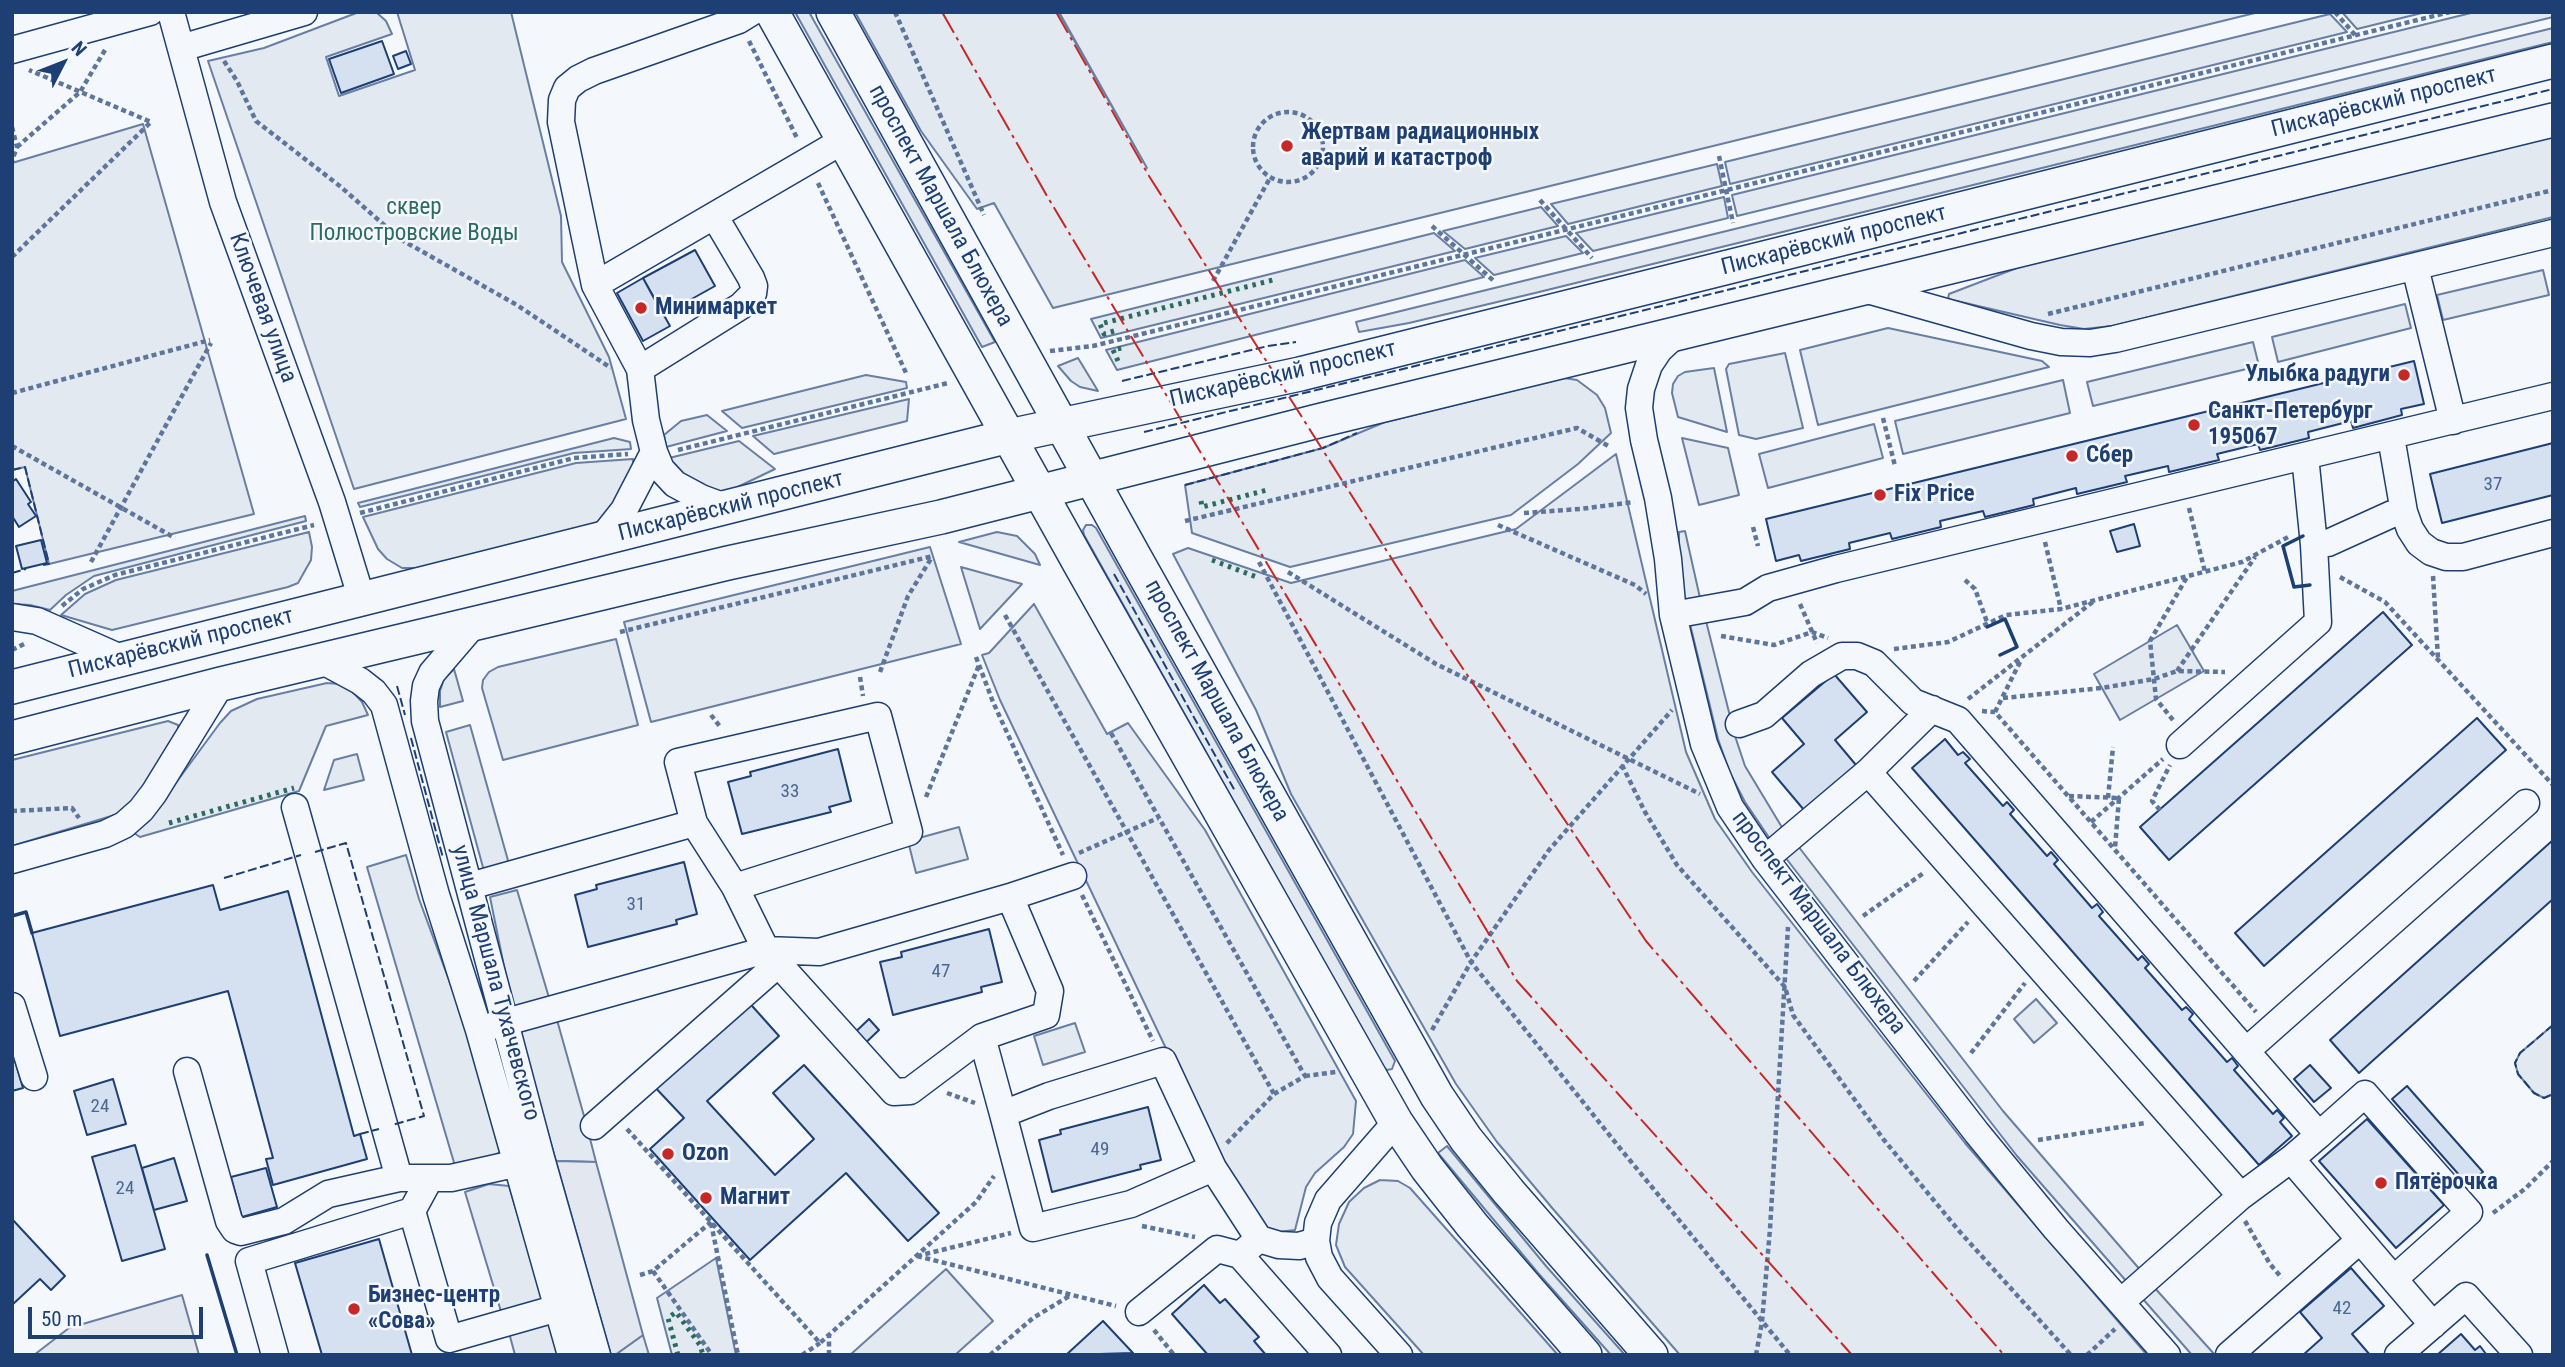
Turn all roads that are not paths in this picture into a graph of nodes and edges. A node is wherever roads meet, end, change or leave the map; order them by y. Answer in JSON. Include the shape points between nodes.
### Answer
{"nodes":[{"id":1,"x":150,"y":12,"type":"edge"},
{"id":2,"x":171,"y":12,"type":"edge"},
{"id":3,"x":304,"y":12,"type":"edge"},
{"id":4,"x":772,"y":12,"type":"edge"},
{"id":5,"x":833,"y":12,"type":"edge"},
{"id":6,"x":745,"y":16,"type":"edge"},
{"id":7,"x":230,"y":28,"type":"edge"},
{"id":8,"x":181,"y":48,"type":"junction"},
{"id":9,"x":18,"y":59,"type":"edge"},
{"id":10,"x":2553,"y":61,"type":"edge"},
{"id":11,"x":2553,"y":120,"type":"edge"},
{"id":12,"x":844,"y":140,"type":"junction"},
{"id":13,"x":715,"y":217,"type":"junction"},
{"id":14,"x":2553,"y":233,"type":"edge"},
{"id":15,"x":2414,"y":267,"type":"junction"},
{"id":16,"x":595,"y":285,"type":"junction"},
{"id":17,"x":1864,"y":289,"type":"junction"},
{"id":18,"x":1674,"y":336,"type":"junction"},
{"id":19,"x":640,"y":369,"type":"junction"},
{"id":20,"x":2553,"y":396,"type":"edge"},
{"id":21,"x":2453,"y":422,"type":"junction"},
{"id":22,"x":1061,"y":425,"type":"junction"},
{"id":23,"x":1009,"y":436,"type":"junction"},
{"id":24,"x":2391,"y":437,"type":"junction"},
{"id":25,"x":663,"y":452,"type":"junction"},
{"id":26,"x":2305,"y":456,"type":"junction"},
{"id":27,"x":1091,"y":478,"type":"junction"},
{"id":28,"x":1039,"y":492,"type":"junction"},
{"id":29,"x":728,"y":508,"type":"junction"},
{"id":30,"x":2404,"y":512,"type":"junction"},
{"id":31,"x":2553,"y":533,"type":"edge"},
{"id":32,"x":601,"y":540,"type":"junction"},
{"id":33,"x":2314,"y":544,"type":"junction"},
{"id":34,"x":362,"y":600,"type":"junction"},
{"id":35,"x":1673,"y":615,"type":"junction"},
{"id":36,"x":12,"y":617,"type":"edge"},
{"id":37,"x":474,"y":624,"type":"junction"},
{"id":38,"x":123,"y":659,"type":"junction"},
{"id":39,"x":323,"y":661,"type":"junction"},
{"id":40,"x":221,"y":684,"type":"junction"},
{"id":41,"x":12,"y":687,"type":"edge"},
{"id":42,"x":1932,"y":709,"type":"junction"},
{"id":43,"x":1739,"y":724,"type":"dead end"},
{"id":44,"x":12,"y":738,"type":"edge"},
{"id":45,"x":2180,"y":745,"type":"road end"},
{"id":46,"x":1868,"y":772,"type":"junction"},
{"id":47,"x":2526,"y":803,"type":"dead end"},
{"id":48,"x":295,"y":807,"type":"dead end"},
{"id":49,"x":694,"y":823,"type":"junction"},
{"id":50,"x":1765,"y":859,"type":"junction"},
{"id":51,"x":12,"y":860,"type":"edge"},
{"id":52,"x":1069,"y":867,"type":"road end"},
{"id":53,"x":470,"y":886,"type":"junction"},
{"id":54,"x":735,"y":887,"type":"junction"},
{"id":55,"x":1010,"y":897,"type":"junction"},
{"id":56,"x":772,"y":957,"type":"junction"},
{"id":57,"x":12,"y":1006,"type":"edge"},
{"id":58,"x":492,"y":1026,"type":"junction"},
{"id":59,"x":982,"y":1037,"type":"junction"},
{"id":60,"x":2246,"y":1051,"type":"junction"},
{"id":61,"x":187,"y":1071,"type":"dead end"},
{"id":62,"x":34,"y":1077,"type":"dead end"},
{"id":63,"x":1437,"y":1096,"type":"junction"},
{"id":64,"x":1003,"y":1114,"type":"junction"},
{"id":65,"x":603,"y":1118,"type":"road end"},
{"id":66,"x":1396,"y":1122,"type":"junction"},
{"id":67,"x":2319,"y":1135,"type":"junction"},
{"id":68,"x":2291,"y":1159,"type":"junction"},
{"id":69,"x":528,"y":1161,"type":"junction"},
{"id":70,"x":1212,"y":1164,"type":"junction"},
{"id":71,"x":399,"y":1178,"type":"junction"},
{"id":72,"x":430,"y":1178,"type":"junction"},
{"id":73,"x":2241,"y":1196,"type":"junction"},
{"id":74,"x":412,"y":1211,"type":"junction"},
{"id":75,"x":2360,"y":1240,"type":"junction"},
{"id":76,"x":1316,"y":1241,"type":"junction"},
{"id":77,"x":1239,"y":1248,"type":"junction"},
{"id":78,"x":2394,"y":1279,"type":"junction"},
{"id":79,"x":558,"y":1308,"type":"junction"},
{"id":80,"x":2126,"y":1308,"type":"junction"},
{"id":81,"x":1139,"y":1312,"type":"road end"},
{"id":82,"x":2433,"y":1325,"type":"junction"},
{"id":83,"x":275,"y":1355,"type":"edge"},
{"id":84,"x":571,"y":1355,"type":"edge"},
{"id":85,"x":597,"y":1355,"type":"edge"},
{"id":86,"x":1328,"y":1355,"type":"edge"},
{"id":87,"x":1399,"y":1355,"type":"edge"},
{"id":88,"x":1585,"y":1355,"type":"edge"},
{"id":89,"x":1651,"y":1355,"type":"edge"},
{"id":90,"x":2167,"y":1355,"type":"edge"},
{"id":91,"x":2229,"y":1355,"type":"edge"},
{"id":92,"x":2398,"y":1355,"type":"edge"},
{"id":93,"x":2518,"y":1355,"type":"edge"}],
"edges":[{"from":1,"to":9,"type":"street"},
{"from":2,"to":8,"type":"street","name":"Ключевая улица"},
{"from":3,"to":7,"type":"street"},
{"from":4,"to":12,"type":"main road"},
{"from":5,"to":22,"type":"main road","name":"проспект Маршала Блюхера"},
{"from":6,"to":16,"type":"street","via":[[594,71],[567,88],[561,122]]},
{"from":7,"to":8,"type":"street"},
{"from":8,"to":34,"type":"street","name":"Ключевая улица","via":[[223,202],[332,502]]},
{"from":10,"to":22,"type":"main road","name":"Пискарёвский проспект","via":[[1313,371]]},
{"from":11,"to":17,"type":"main road"},
{"from":12,"to":13,"type":"street"},
{"from":12,"to":23,"type":"main road"},
{"from":13,"to":16,"type":"street"},
{"from":13,"to":19,"type":"street","via":[[751,278],[753,294]]},
{"from":14,"to":15,"type":"street"},
{"from":15,"to":17,"type":"street","via":[[2090,343],[2031,336]]},
{"from":15,"to":21,"type":"street"},
{"from":16,"to":19,"type":"street"},
{"from":17,"to":18,"type":"main road"},
{"from":18,"to":27,"type":"main road"},
{"from":18,"to":35,"type":"street","name":"проспект Маршала Блюхера","via":[[1649,365],[1640,398]]},
{"from":19,"to":25,"type":"street","via":[[646,420]]},
{"from":20,"to":21,"type":"street"},
{"from":21,"to":24,"type":"street"},
{"from":22,"to":23,"type":"main road","name":"Пискарёвский проспект"},
{"from":22,"to":27,"type":"main road","name":"проспект Маршала Блюхера"},
{"from":23,"to":28,"type":"main road"},
{"from":23,"to":29,"type":"main road","name":"Пискарёвский проспект"},
{"from":24,"to":26,"type":"street"},
{"from":24,"to":30,"type":"street"},
{"from":25,"to":29,"type":"street","via":[[661,469],[674,484]]},
{"from":25,"to":32,"type":"street"},
{"from":26,"to":33,"type":"street"},
{"from":26,"to":35,"type":"street","via":[[1768,587],[1745,602]]},
{"from":27,"to":28,"type":"main road"},
{"from":27,"to":63,"type":"main road","name":"проспект Маршала Блюхера"},
{"from":28,"to":37,"type":"main road"},
{"from":28,"to":66,"type":"main road"},
{"from":29,"to":32,"type":"main road","name":"Пискарёвский проспект"},
{"from":30,"to":31,"type":"street","via":[[2419,543],[2446,556],[2463,556]]},
{"from":30,"to":33,"type":"street","via":[[2328,543]]},
{"from":32,"to":34,"type":"main road","name":"Пискарёвский проспект"},
{"from":33,"to":45,"type":"street","via":[[2318,622]]},
{"from":34,"to":38,"type":"main road","name":"Пискарёвский проспект"},
{"from":35,"to":50,"type":"street","name":"проспект Маршала Блюхера","via":[[1704,744],[1730,807]]},
{"from":36,"to":38,"type":"street","via":[[37,621]]},
{"from":37,"to":39,"type":"main road"},
{"from":37,"to":53,"type":"street","name":"улица Маршала Тухачевского","via":[[432,673],[424,701],[425,721]]},
{"from":38,"to":41,"type":"main road","name":"Пискарёвский проспект"},
{"from":39,"to":40,"type":"main road"},
{"from":39,"to":58,"type":"street","name":"улица Маршала Тухачевского","via":[[360,681],[384,705],[436,895]]},
{"from":40,"to":44,"type":"main road"},
{"from":40,"to":51,"type":"street","via":[[154,793],[124,825]]},
{"from":42,"to":43,"type":"street","via":[[1913,702],[1874,663],[1842,656],[1811,674],[1764,715]]},
{"from":42,"to":46,"type":"street"},
{"from":42,"to":60,"type":"street","via":[[1958,720]]},
{"from":46,"to":50,"type":"street"},
{"from":46,"to":73,"type":"street"},
{"from":47,"to":60,"type":"street"},
{"from":48,"to":71,"type":"street"},
{"from":49,"to":53,"type":"street"},
{"from":49,"to":54,"type":"street"},
{"from":49,"to":54,"type":"street","via":[[678,762],[878,716],[909,832]]},
{"from":50,"to":80,"type":"street","name":"проспект Маршала Блюхера","via":[[1977,1133]]},
{"from":52,"to":55,"type":"street"},
{"from":53,"to":58,"type":"street","name":"улица Маршала Тухачевского"},
{"from":54,"to":56,"type":"street"},
{"from":55,"to":56,"type":"street","via":[[819,952]]},
{"from":55,"to":59,"type":"street","via":[[1051,991],[1046,1015]]},
{"from":56,"to":58,"type":"street"},
{"from":56,"to":59,"type":"street","via":[[894,1092],[910,1091]]},
{"from":56,"to":65,"type":"street"},
{"from":57,"to":62,"type":"street"},
{"from":58,"to":69,"type":"street","name":"улица Маршала Тухачевского"},
{"from":59,"to":64,"type":"street"},
{"from":60,"to":67,"type":"street"},
{"from":61,"to":71,"type":"street","via":[[229,1221],[236,1230],[284,1221],[328,1194]]},
{"from":63,"to":66,"type":"main road"},
{"from":63,"to":89,"type":"main road","name":"проспект Маршала Блюхера","via":[[1509,1192]]},
{"from":64,"to":70,"type":"street","via":[[1163,1061]]},
{"from":64,"to":70,"type":"street","via":[[1033,1228],[1131,1204]]},
{"from":66,"to":76,"type":"street","via":[[1328,1200]]},
{"from":66,"to":88,"type":"main road","via":[[1472,1225]]},
{"from":67,"to":68,"type":"street"},
{"from":67,"to":78,"type":"street","via":[[2365,1094],[2469,1212]]},
{"from":68,"to":73,"type":"street"},
{"from":68,"to":75,"type":"street"},
{"from":69,"to":72,"type":"street","via":[[451,1178]]},
{"from":69,"to":79,"type":"street","name":"улица Маршала Тухачевского"},
{"from":69,"to":85,"type":"street","name":"улица Маршала Тухачевского"},
{"from":70,"to":77,"type":"street"},
{"from":71,"to":72,"type":"street"},
{"from":72,"to":74,"type":"street"},
{"from":73,"to":80,"type":"street"},
{"from":74,"to":79,"type":"street","via":[[449,1339]]},
{"from":74,"to":83,"type":"street","via":[[249,1261]]},
{"from":75,"to":78,"type":"street"},
{"from":75,"to":91,"type":"street"},
{"from":76,"to":77,"type":"street"},
{"from":76,"to":87,"type":"street","via":[[1330,1278]]},
{"from":77,"to":81,"type":"street"},
{"from":77,"to":86,"type":"street"},
{"from":78,"to":82,"type":"street"},
{"from":79,"to":84,"type":"street","name":"улица Маршала Тухачевского"},
{"from":80,"to":90,"type":"street","name":"проспект Маршала Блюхера"},
{"from":82,"to":92,"type":"street"},
{"from":82,"to":93,"type":"street","via":[[2466,1296]]}]}
